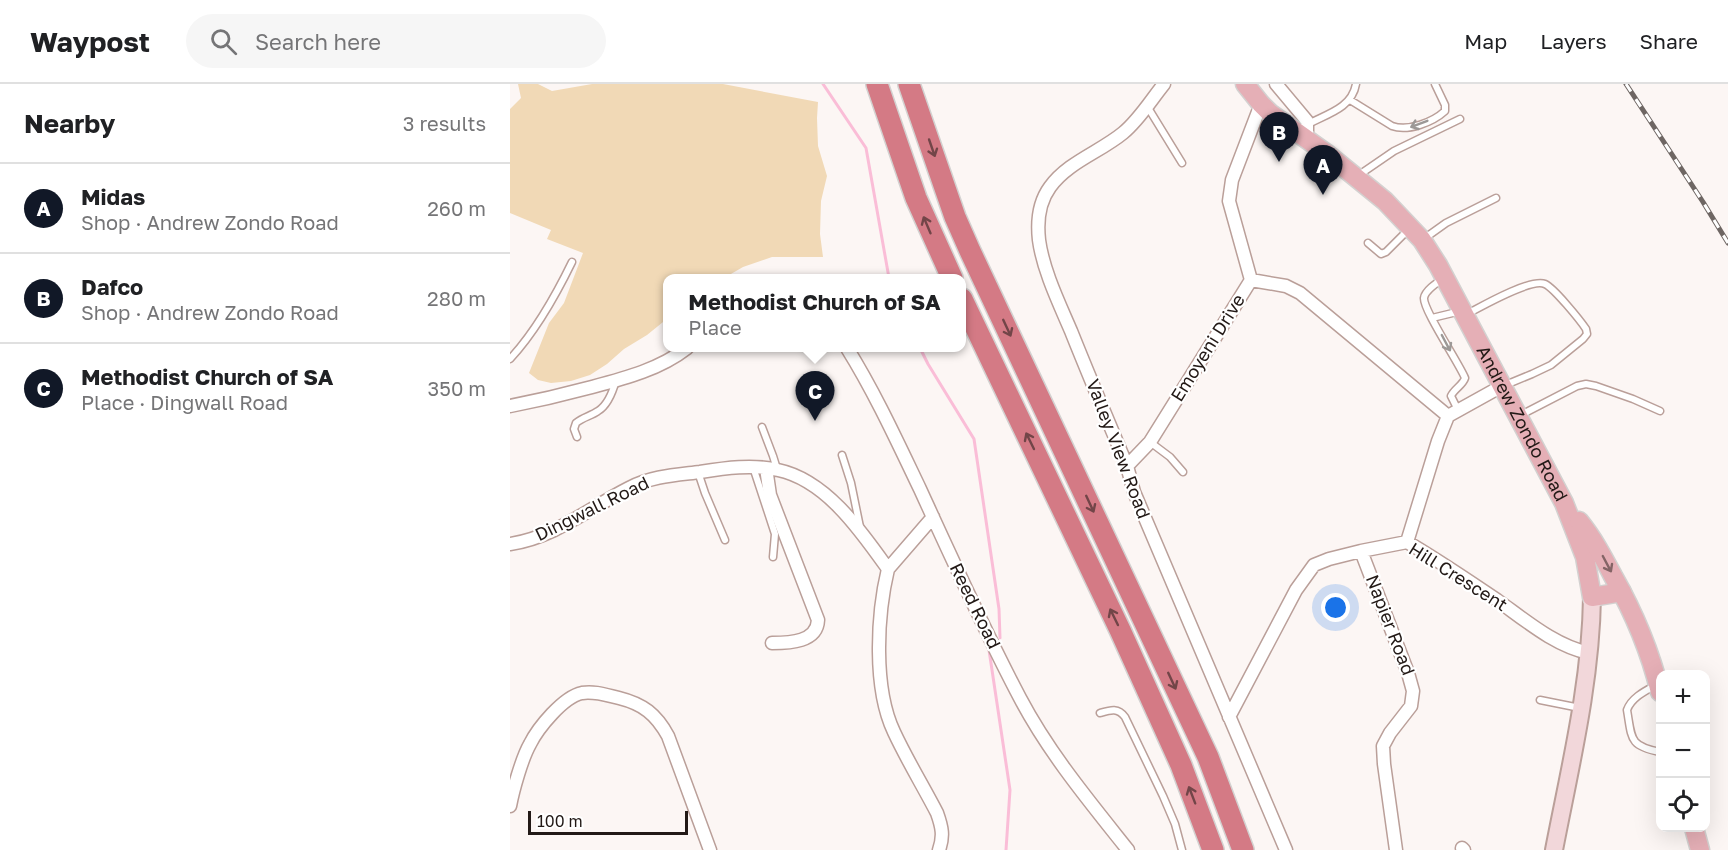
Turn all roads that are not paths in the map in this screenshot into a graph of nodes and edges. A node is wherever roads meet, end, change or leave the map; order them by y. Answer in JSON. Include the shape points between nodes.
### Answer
{"nodes":[{"id":1,"x":1164,"y":84,"type":"edge"},
{"id":2,"x":1245,"y":84,"type":"edge"},
{"id":3,"x":1276,"y":84,"type":"edge"},
{"id":4,"x":1356,"y":84,"type":"edge"},
{"id":5,"x":1435,"y":84,"type":"edge"},
{"id":6,"x":911,"y":88,"type":"edge"},
{"id":7,"x":880,"y":93,"type":"edge"},
{"id":8,"x":1350,"y":100,"type":"junction"},
{"id":9,"x":1261,"y":104,"type":"junction"},
{"id":10,"x":1147,"y":106,"type":"junction"},
{"id":11,"x":1460,"y":119,"type":"dead end"},
{"id":12,"x":1307,"y":132,"type":"junction"},
{"id":13,"x":1182,"y":162,"type":"dead end"},
{"id":14,"x":1356,"y":177,"type":"junction"},
{"id":15,"x":1496,"y":198,"type":"dead end"},
{"id":16,"x":1416,"y":234,"type":"junction"},
{"id":17,"x":1368,"y":243,"type":"dead end"},
{"id":18,"x":572,"y":262,"type":"dead end"},
{"id":19,"x":950,"y":274,"type":"edge"},
{"id":20,"x":1444,"y":278,"type":"junction"},
{"id":21,"x":1251,"y":280,"type":"junction"},
{"id":22,"x":966,"y":307,"type":"edge"},
{"id":23,"x":1463,"y":313,"type":"junction"},
{"id":24,"x":1432,"y":318,"type":"junction"},
{"id":25,"x":680,"y":352,"type":"edge"},
{"id":26,"x":849,"y":352,"type":"edge"},
{"id":27,"x":510,"y":359,"type":"edge"},
{"id":28,"x":616,"y":380,"type":"junction"},
{"id":29,"x":1502,"y":386,"type":"junction"},
{"id":30,"x":510,"y":406,"type":"edge"},
{"id":31,"x":1660,"y":411,"type":"dead end"},
{"id":32,"x":1453,"y":413,"type":"junction"},
{"id":33,"x":1518,"y":417,"type":"junction"},
{"id":34,"x":762,"y":428,"type":"dead end"},
{"id":35,"x":577,"y":437,"type":"dead end"},
{"id":36,"x":1150,"y":442,"type":"junction"},
{"id":37,"x":842,"y":455,"type":"dead end"},
{"id":38,"x":1127,"y":466,"type":"junction"},
{"id":39,"x":753,"y":467,"type":"junction"},
{"id":40,"x":771,"y":469,"type":"junction"},
{"id":41,"x":698,"y":472,"type":"junction"},
{"id":42,"x":1183,"y":472,"type":"dead end"},
{"id":43,"x":1564,"y":503,"type":"junction"},
{"id":44,"x":933,"y":517,"type":"junction"},
{"id":45,"x":861,"y":531,"type":"junction"},
{"id":46,"x":725,"y":540,"type":"dead end"},
{"id":47,"x":1407,"y":542,"type":"junction"},
{"id":48,"x":510,"y":544,"type":"edge"},
{"id":49,"x":1361,"y":551,"type":"junction"},
{"id":50,"x":773,"y":557,"type":"dead end"},
{"id":51,"x":888,"y":569,"type":"junction"},
{"id":52,"x":1622,"y":592,"type":"junction"},
{"id":53,"x":1592,"y":597,"type":"junction"},
{"id":54,"x":772,"y":643,"type":"dead end"},
{"id":55,"x":1589,"y":653,"type":"junction"},
{"id":56,"x":1656,"y":676,"type":"edge"},
{"id":57,"x":1656,"y":688,"type":"edge"},
{"id":58,"x":1540,"y":700,"type":"dead end"},
{"id":59,"x":1580,"y":708,"type":"junction"},
{"id":60,"x":1100,"y":713,"type":"dead end"},
{"id":61,"x":1229,"y":717,"type":"junction"},
{"id":62,"x":1656,"y":751,"type":"edge"},
{"id":63,"x":510,"y":806,"type":"edge"},
{"id":64,"x":1695,"y":832,"type":"edge"},
{"id":65,"x":710,"y":850,"type":"edge"},
{"id":66,"x":939,"y":850,"type":"edge"},
{"id":67,"x":1128,"y":850,"type":"edge"},
{"id":68,"x":1182,"y":850,"type":"edge"},
{"id":69,"x":1213,"y":850,"type":"edge"},
{"id":70,"x":1242,"y":850,"type":"edge"},
{"id":71,"x":1286,"y":850,"type":"edge"},
{"id":72,"x":1396,"y":850,"type":"edge"},
{"id":73,"x":1554,"y":850,"type":"edge"},
{"id":74,"x":1700,"y":850,"type":"edge"}],
"edges":[{"from":1,"to":10,"type":"street","name":"Valley View Road"},
{"from":2,"to":9,"type":"main road","name":"Andrew Zondo Road"},
{"from":3,"to":12,"type":"street","via":[[1302,114]]},
{"from":4,"to":8,"type":"lane"},
{"from":5,"to":8,"type":"lane","one_way":true,"via":[[1445,111],[1410,128],[1392,126]]},
{"from":6,"to":70,"type":"highway","one_way":true,"via":[[955,217],[1208,757]]},
{"from":19,"to":7,"type":"highway","one_way":true,"via":[[916,198]]},
{"from":8,"to":12,"type":"lane"},
{"from":9,"to":12,"type":"main road","name":"Andrew Zondo Road","via":[[1270,113]]},
{"from":9,"to":21,"type":"street","via":[[1232,180],[1229,201]]},
{"from":10,"to":13,"type":"lane"},
{"from":10,"to":38,"type":"street","name":"Valley View Road","via":[[1123,133],[1058,178],[1042,201],[1038,228],[1053,288]]},
{"from":11,"to":14,"type":"lane","via":[[1394,151]]},
{"from":12,"to":14,"type":"main road","name":"Andrew Zondo Road"},
{"from":14,"to":16,"type":"main road","name":"Andrew Zondo Road"},
{"from":15,"to":16,"type":"lane"},
{"from":16,"to":17,"type":"lane","via":[[1381,254]]},
{"from":16,"to":20,"type":"main road","name":"Andrew Zondo Road"},
{"from":18,"to":27,"type":"lane","via":[[547,309]]},
{"from":20,"to":23,"type":"main road","name":"Andrew Zondo Road"},
{"from":20,"to":24,"type":"lane","via":[[1425,294]]},
{"from":21,"to":32,"type":"street","name":"Emoyeni Drive","via":[[1286,286],[1300,293]]},
{"from":21,"to":36,"type":"street","name":"Emoyeni Drive"},
{"from":69,"to":22,"type":"highway","one_way":true,"via":[[1125,640]]},
{"from":23,"to":24,"type":"lane"},
{"from":23,"to":29,"type":"main road","name":"Andrew Zondo Road"},
{"from":23,"to":29,"type":"lane","via":[[1522,287],[1543,283],[1586,329],[1583,339],[1551,365]]},
{"from":24,"to":32,"type":"lane","one_way":true,"via":[[1465,378],[1451,396]]},
{"from":25,"to":28,"type":"street","via":[[647,370]]},
{"from":26,"to":44,"type":"street","name":"Reed Road"},
{"from":28,"to":30,"type":"street"},
{"from":28,"to":35,"type":"lane","via":[[603,407],[576,423]]},
{"from":29,"to":32,"type":"street"},
{"from":29,"to":33,"type":"main road","name":"Andrew Zondo Road"},
{"from":31,"to":33,"type":"lane","via":[[1586,384]]},
{"from":32,"to":47,"type":"street","via":[[1438,441]]},
{"from":33,"to":43,"type":"main road","name":"Andrew Zondo Road"},
{"from":34,"to":40,"type":"lane","via":[[773,456]]},
{"from":36,"to":38,"type":"street","name":"Emoyeni Drive"},
{"from":36,"to":42,"type":"lane"},
{"from":37,"to":45,"type":"lane"},
{"from":38,"to":61,"type":"street","name":"Valley View Road","via":[[1134,492]]},
{"from":39,"to":40,"type":"street","name":"Dingwall Road"},
{"from":39,"to":41,"type":"street","name":"Dingwall Road"},
{"from":39,"to":50,"type":"lane","via":[[775,534]]},
{"from":40,"to":45,"type":"street","name":"Dingwall Road","via":[[809,483]]},
{"from":40,"to":54,"type":"street","via":[[770,495],[818,620],[816,631],[809,636],[795,642]]},
{"from":41,"to":46,"type":"lane"},
{"from":41,"to":48,"type":"street","name":"Dingwall Road","via":[[642,482],[541,536]]},
{"from":43,"to":52,"type":"main road","one_way":true,"via":[[1598,548]]},
{"from":43,"to":53,"type":"main road","name":"Andrew Zondo Road","via":[[1585,557]]},
{"from":44,"to":51,"type":"street"},
{"from":44,"to":67,"type":"street","name":"Reed Road","via":[[1002,663],[1042,735]]},
{"from":45,"to":51,"type":"street","name":"Dingwall Road"},
{"from":47,"to":49,"type":"street","name":"Hill Crescent"},
{"from":47,"to":55,"type":"street","name":"Hill Crescent","via":[[1560,642]]},
{"from":49,"to":61,"type":"street","name":"Hill Crescent","via":[[1329,558],[1309,570]]},
{"from":49,"to":72,"type":"street","name":"Napier Road","via":[[1412,682],[1413,699],[1383,746]]},
{"from":51,"to":66,"type":"street","via":[[881,612],[882,694],[893,731],[937,813],[943,838]]},
{"from":52,"to":53,"type":"main road"},
{"from":52,"to":56,"type":"main road","via":[[1648,648]]},
{"from":53,"to":55,"type":"street","name":"Andrew Zondo Road"},
{"from":55,"to":59,"type":"street","name":"Andrew Zondo Road"},
{"from":57,"to":62,"type":"lane","via":[[1634,698],[1627,710],[1632,740]]},
{"from":58,"to":59,"type":"lane"},
{"from":59,"to":73,"type":"street","name":"Andrew Zondo Road"},
{"from":60,"to":68,"type":"lane","via":[[1115,710],[1125,717],[1171,814]]},
{"from":61,"to":71,"type":"street","name":"Valley View Road"},
{"from":63,"to":65,"type":"street","via":[[529,745],[538,731],[566,701],[595,692],[631,701],[660,721]]},
{"from":64,"to":74,"type":"main road"}]}
